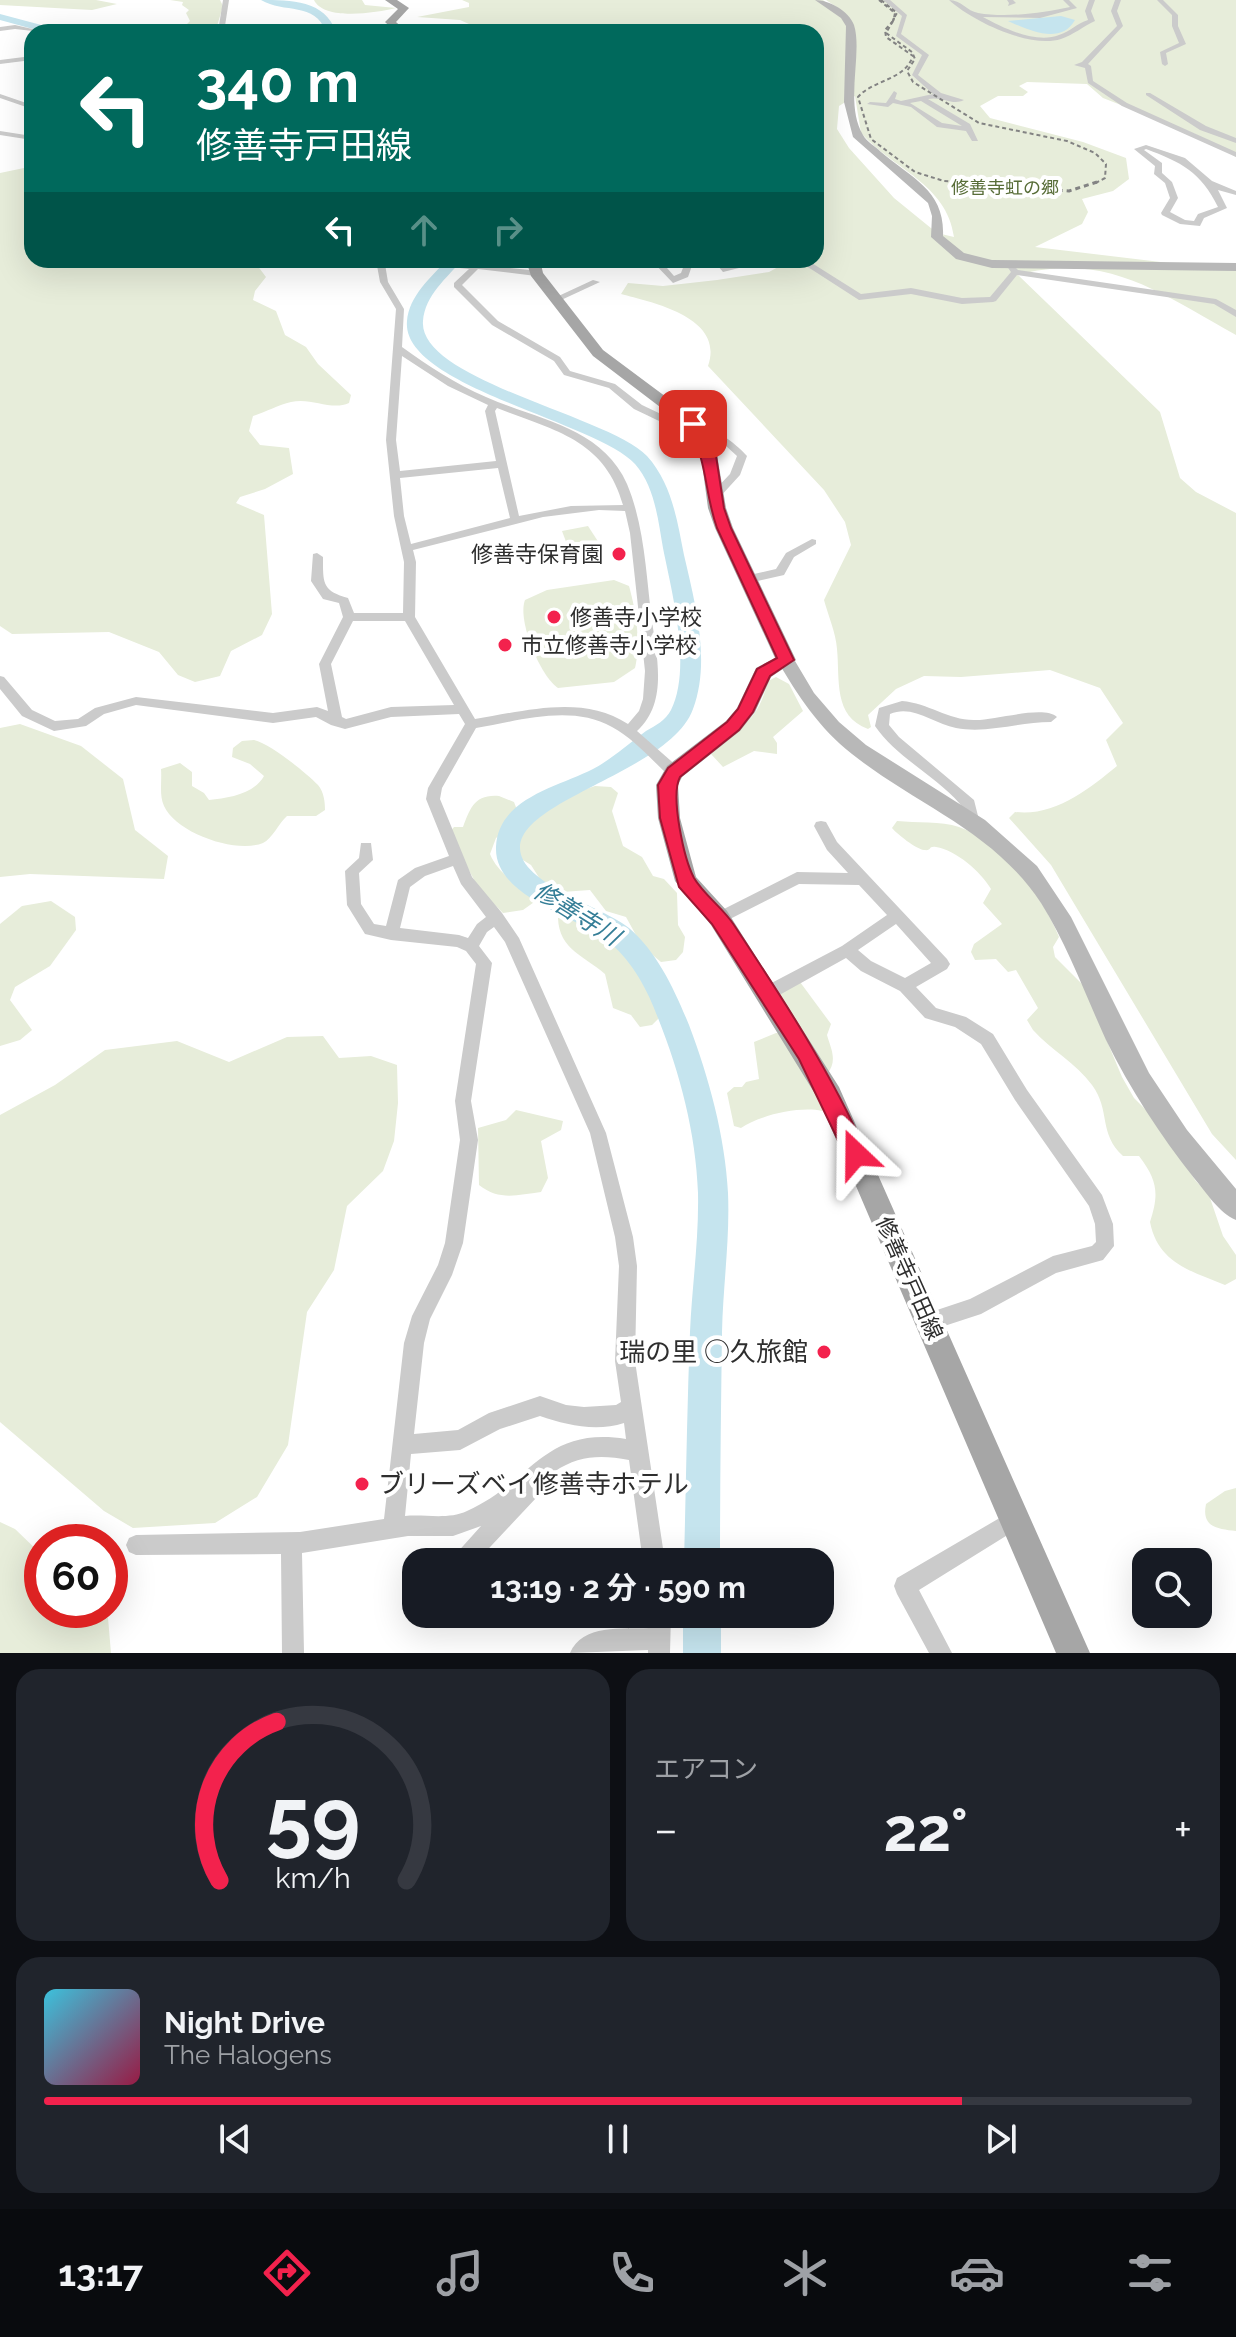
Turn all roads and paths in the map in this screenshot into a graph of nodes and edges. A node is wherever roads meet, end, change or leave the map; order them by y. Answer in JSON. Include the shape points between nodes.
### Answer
{"nodes":[{"id":1,"x":226,"y":0,"type":"edge"},
{"id":2,"x":390,"y":0,"type":"edge"},
{"id":3,"x":819,"y":0,"type":"edge"},
{"id":4,"x":886,"y":0,"type":"edge"},
{"id":5,"x":952,"y":0,"type":"edge"},
{"id":6,"x":1066,"y":0,"type":"edge"},
{"id":7,"x":1092,"y":0,"type":"edge"},
{"id":8,"x":1118,"y":0,"type":"edge"},
{"id":9,"x":1160,"y":0,"type":"edge"},
{"id":10,"x":973,"y":16,"type":"junction"},
{"id":11,"x":223,"y":24,"type":"edge"},
{"id":12,"x":392,"y":24,"type":"edge"},
{"id":13,"x":0,"y":29,"type":"edge"},
{"id":14,"x":24,"y":29,"type":"edge"},
{"id":15,"x":24,"y":59,"type":"edge"},
{"id":16,"x":0,"y":62,"type":"edge"},
{"id":17,"x":1165,"y":64,"type":"dead end"},
{"id":18,"x":1148,"y":94,"type":"dead end"},
{"id":19,"x":0,"y":96,"type":"edge"},
{"id":20,"x":24,"y":96,"type":"edge"},
{"id":21,"x":10,"y":98,"type":"junction"},
{"id":22,"x":921,"y":98,"type":"junction"},
{"id":23,"x":904,"y":102,"type":"junction"},
{"id":24,"x":24,"y":104,"type":"edge"},
{"id":25,"x":870,"y":104,"type":"dead end"},
{"id":26,"x":968,"y":129,"type":"junction"},
{"id":27,"x":0,"y":133,"type":"edge"},
{"id":28,"x":24,"y":135,"type":"edge"},
{"id":29,"x":975,"y":139,"type":"dead end"},
{"id":30,"x":1236,"y":141,"type":"edge"},
{"id":31,"x":1236,"y":155,"type":"edge"},
{"id":32,"x":1211,"y":184,"type":"junction"},
{"id":33,"x":1236,"y":193,"type":"edge"},
{"id":34,"x":1236,"y":267,"type":"edge"},
{"id":35,"x":381,"y":268,"type":"edge"},
{"id":36,"x":470,"y":268,"type":"edge"},
{"id":37,"x":535,"y":268,"type":"edge"},
{"id":38,"x":662,"y":268,"type":"edge"},
{"id":39,"x":687,"y":268,"type":"edge"},
{"id":40,"x":814,"y":268,"type":"edge"},
{"id":41,"x":1013,"y":269,"type":"junction"},
{"id":42,"x":596,"y":282,"type":"dead end"},
{"id":43,"x":556,"y":299,"type":"junction"},
{"id":44,"x":1236,"y":314,"type":"edge"},
{"id":45,"x":397,"y":348,"type":"junction"},
{"id":46,"x":494,"y":404,"type":"junction"},
{"id":47,"x":695,"y":427,"type":"junction"},
{"id":48,"x":502,"y":464,"type":"junction"},
{"id":49,"x":395,"y":475,"type":"junction"},
{"id":50,"x":715,"y":496,"type":"junction"},
{"id":51,"x":629,"y":508,"type":"junction"},
{"id":52,"x":514,"y":517,"type":"junction"},
{"id":53,"x":812,"y":542,"type":"dead end"},
{"id":54,"x":407,"y":548,"type":"junction"},
{"id":55,"x":317,"y":557,"type":"dead end"},
{"id":56,"x":749,"y":579,"type":"junction"},
{"id":57,"x":349,"y":617,"type":"junction"},
{"id":58,"x":409,"y":617,"type":"junction"},
{"id":59,"x":786,"y":660,"type":"junction"},
{"id":60,"x":0,"y":680,"type":"edge"},
{"id":61,"x":462,"y":709,"type":"junction"},
{"id":62,"x":1051,"y":717,"type":"dead end"},
{"id":63,"x":336,"y":722,"type":"junction"},
{"id":64,"x":953,"y":723,"type":"junction"},
{"id":65,"x":472,"y":724,"type":"junction"},
{"id":66,"x":630,"y":734,"type":"junction"},
{"id":67,"x":993,"y":735,"type":"dead end"},
{"id":68,"x":671,"y":769,"type":"junction"},
{"id":69,"x":973,"y":824,"type":"junction"},
{"id":70,"x":821,"y":826,"type":"dead end"},
{"id":71,"x":366,"y":847,"type":"dead end"},
{"id":72,"x":456,"y":859,"type":"junction"},
{"id":73,"x":862,"y":879,"type":"junction"},
{"id":74,"x":898,"y":915,"type":"junction"},
{"id":75,"x":497,"y":917,"type":"junction"},
{"id":76,"x":719,"y":918,"type":"junction"},
{"id":77,"x":391,"y":934,"type":"junction"},
{"id":78,"x":471,"y":947,"type":"junction"},
{"id":79,"x":847,"y":950,"type":"junction"},
{"id":80,"x":905,"y":986,"type":"junction"},
{"id":81,"x":768,"y":993,"type":"junction"},
{"id":82,"x":1236,"y":1208,"type":"edge"},
{"id":83,"x":929,"y":1322,"type":"junction"},
{"id":84,"x":631,"y":1407,"type":"junction"},
{"id":85,"x":402,"y":1445,"type":"junction"},
{"id":86,"x":637,"y":1451,"type":"junction"},
{"id":87,"x":558,"y":1457,"type":"junction"},
{"id":88,"x":1015,"y":1519,"type":"junction"},
{"id":89,"x":393,"y":1529,"type":"junction"},
{"id":90,"x":291,"y":1542,"type":"junction"},
{"id":91,"x":136,"y":1545,"type":"dead end"},
{"id":92,"x":476,"y":1548,"type":"edge"},
{"id":93,"x":652,"y":1548,"type":"edge"},
{"id":94,"x":659,"y":1646,"type":"edge"},
{"id":95,"x":293,"y":1653,"type":"edge"},
{"id":96,"x":581,"y":1653,"type":"edge"},
{"id":97,"x":941,"y":1653,"type":"edge"},
{"id":98,"x":1073,"y":1653,"type":"edge"}],
"edges":[{"from":1,"to":11,"type":"street"},
{"from":2,"to":12,"type":"main road","via":[[404,8]]},
{"from":3,"to":41,"type":"street","via":[[850,26],[849,102],[858,137],[933,202],[937,237],[945,247],[972,260]]},
{"from":4,"to":22,"type":"street","via":[[905,16],[898,35],[926,55],[915,75],[940,95]]},
{"from":5,"to":10,"type":"street"},
{"from":6,"to":10,"type":"street","via":[[1074,8],[1052,15]]},
{"from":7,"to":10,"type":"street","via":[[1092,21],[1055,39],[1027,37]]},
{"from":8,"to":31,"type":"street","via":[[1114,11],[1120,26],[1084,64],[1090,82],[1131,111]]},
{"from":9,"to":17,"type":"street","via":[[1175,15],[1183,44],[1163,52]]},
{"from":13,"to":14,"type":"street"},
{"from":15,"to":16,"type":"street"},
{"from":18,"to":30,"type":"street","via":[[1203,128]]},
{"from":19,"to":21,"type":"street"},
{"from":20,"to":21,"type":"street"},
{"from":21,"to":24,"type":"street"},
{"from":22,"to":23,"type":"street"},
{"from":22,"to":26,"type":"street"},
{"from":23,"to":25,"type":"street","via":[[893,96],[888,105]]},
{"from":23,"to":26,"type":"street","via":[[940,125]]},
{"from":26,"to":29,"type":"street"},
{"from":27,"to":28,"type":"street"},
{"from":32,"to":32,"type":"street","via":[[1223,208],[1201,216],[1197,224],[1172,218],[1165,213],[1174,200],[1169,185],[1158,174],[1159,165],[1138,149],[1182,160]]},
{"from":32,"to":33,"type":"street"},
{"from":34,"to":41,"type":"street","via":[[1149,263]]},
{"from":35,"to":45,"type":"street","via":[[400,309]]},
{"from":36,"to":47,"type":"street","via":[[457,285],[495,323],[560,361],[567,373],[612,386],[638,407],[684,429]]},
{"from":37,"to":43,"type":"main road"},
{"from":38,"to":39,"type":"street","via":[[673,280]]},
{"from":40,"to":41,"type":"street","via":[[859,297],[911,291],[962,301],[993,299]]},
{"from":41,"to":44,"type":"street","via":[[1182,295],[1221,304]]},
{"from":42,"to":43,"type":"street"},
{"from":43,"to":47,"type":"main road","via":[[614,369]]},
{"from":45,"to":46,"type":"street","via":[[439,377]]},
{"from":45,"to":49,"type":"street","via":[[391,440]]},
{"from":46,"to":48,"type":"street","via":[[490,411]]},
{"from":46,"to":51,"type":"street","via":[[588,442],[612,466]]},
{"from":47,"to":50,"type":"main road","via":[[708,449]]},
{"from":47,"to":50,"type":"street","via":[[742,456],[735,475]]},
{"from":48,"to":49,"type":"street"},
{"from":48,"to":52,"type":"street"},
{"from":49,"to":54,"type":"street"},
{"from":50,"to":56,"type":"main road"},
{"from":51,"to":52,"type":"street"},
{"from":51,"to":66,"type":"street","via":[[652,680],[647,710]]},
{"from":52,"to":54,"type":"street"},
{"from":53,"to":56,"type":"street","via":[[790,555],[780,572]]},
{"from":54,"to":58,"type":"street"},
{"from":55,"to":57,"type":"street","via":[[317,581],[327,596],[344,601]]},
{"from":56,"to":59,"type":"main road"},
{"from":57,"to":58,"type":"street"},
{"from":57,"to":63,"type":"street","via":[[325,664]]},
{"from":58,"to":61,"type":"street"},
{"from":59,"to":68,"type":"main road","via":[[763,673],[733,726]]},
{"from":59,"to":69,"type":"street","via":[[821,716],[848,744]]},
{"from":60,"to":63,"type":"street","via":[[27,713],[54,726],[81,723],[100,711],[136,701],[273,718],[317,712]]},
{"from":61,"to":63,"type":"street","via":[[391,712]]},
{"from":61,"to":65,"type":"street"},
{"from":62,"to":64,"type":"street","via":[[999,725]]},
{"from":64,"to":67,"type":"street"},
{"from":64,"to":69,"type":"street","via":[[911,705],[893,707],[881,718],[894,740],[969,804]]},
{"from":65,"to":66,"type":"street","via":[[583,712],[601,716]]},
{"from":65,"to":72,"type":"street","via":[[433,793]]},
{"from":66,"to":68,"type":"street"},
{"from":68,"to":76,"type":"main road","name":"修善寺戸田線","via":[[666,796],[680,868]]},
{"from":69,"to":82,"type":"street","via":[[1011,852],[1036,883],[1070,938],[1145,1088]]},
{"from":70,"to":73,"type":"street"},
{"from":71,"to":77,"type":"street","via":[[366,860],[352,871],[354,905],[370,930]]},
{"from":72,"to":75,"type":"street"},
{"from":72,"to":77,"type":"street","via":[[403,884]]},
{"from":73,"to":74,"type":"street"},
{"from":73,"to":76,"type":"street","via":[[797,878]]},
{"from":74,"to":79,"type":"street"},
{"from":74,"to":80,"type":"street","via":[[942,964]]},
{"from":75,"to":78,"type":"street","via":[[482,928]]},
{"from":75,"to":84,"type":"street","via":[[581,1090],[615,1196],[628,1266],[625,1361]]},
{"from":76,"to":81,"type":"main road","name":"修善寺戸田線"},
{"from":77,"to":78,"type":"street"},
{"from":78,"to":85,"type":"street","via":[[484,963],[463,1101],[469,1140],[466,1173],[454,1243],[414,1343]]},
{"from":79,"to":80,"type":"street"},
{"from":79,"to":81,"type":"street"},
{"from":80,"to":83,"type":"street","via":[[931,1013],[960,1022],[987,1039],[1096,1201],[1104,1224],[1105,1246],[1097,1254],[1053,1265],[974,1307]]},
{"from":81,"to":83,"type":"main road","name":"修善寺戸田線","via":[[830,1095]]},
{"from":83,"to":88,"type":"main road","name":"修善寺戸田線"},
{"from":84,"to":85,"type":"street","via":[[619,1415],[584,1417],[540,1406],[496,1420],[460,1440]]},
{"from":84,"to":86,"type":"street"},
{"from":85,"to":89,"type":"street"},
{"from":86,"to":87,"type":"street","via":[[587,1444]]},
{"from":86,"to":93,"type":"street"},
{"from":87,"to":89,"type":"street","via":[[466,1523]]},
{"from":87,"to":92,"type":"street"},
{"from":88,"to":97,"type":"street","via":[[905,1586]]},
{"from":88,"to":98,"type":"main road","name":"修善寺戸田線"},
{"from":89,"to":90,"type":"street"},
{"from":90,"to":91,"type":"street"},
{"from":90,"to":95,"type":"street"},
{"from":94,"to":96,"type":"street","via":[[596,1642]]}]}
